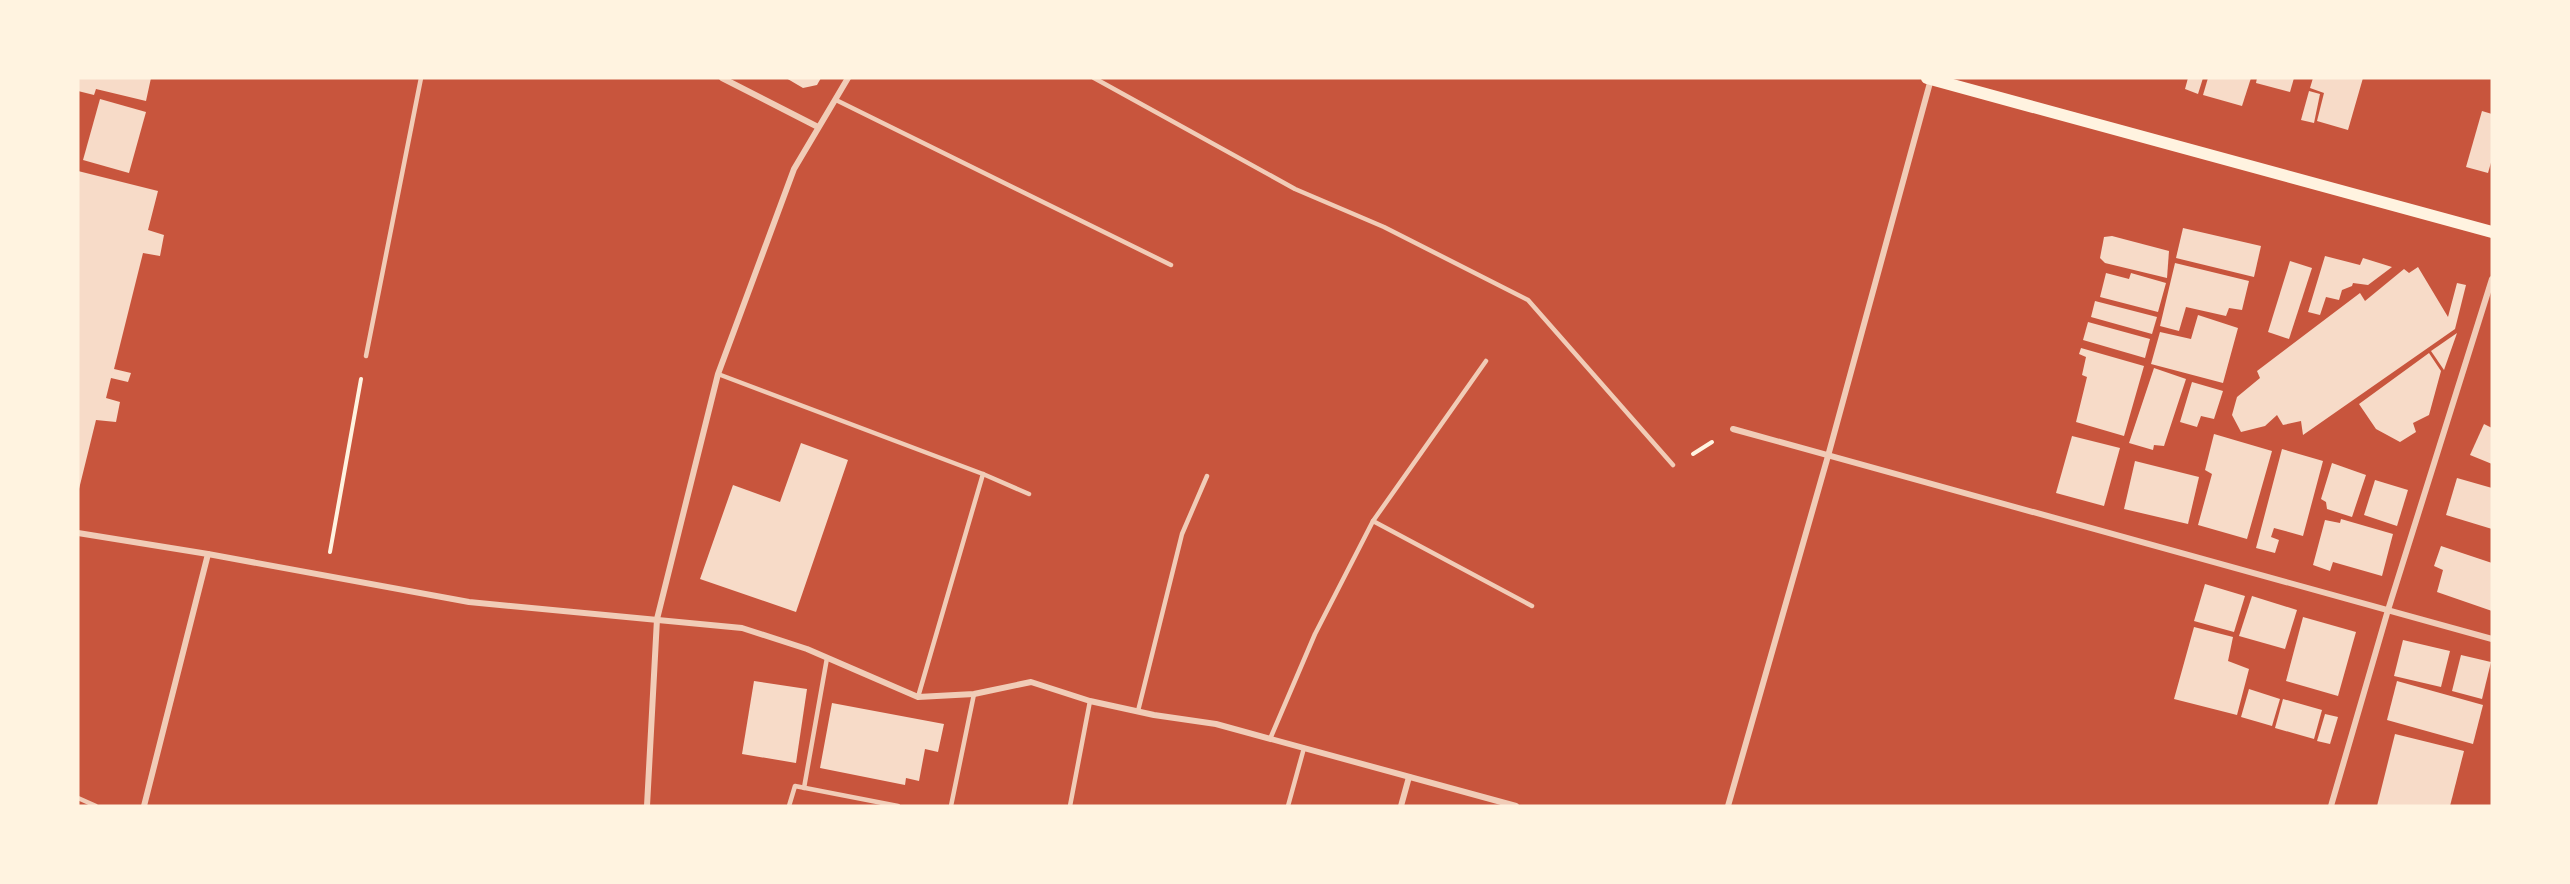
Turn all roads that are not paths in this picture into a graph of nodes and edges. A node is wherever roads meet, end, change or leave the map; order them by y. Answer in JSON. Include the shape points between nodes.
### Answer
{"nodes":[{"id":1,"x":421,"y":78,"type":"edge"},
{"id":2,"x":722,"y":78,"type":"edge"},
{"id":3,"x":848,"y":78,"type":"edge"},
{"id":4,"x":1094,"y":78,"type":"edge"},
{"id":5,"x":1930,"y":78,"type":"edge"},
{"id":6,"x":836,"y":100,"type":"junction"},
{"id":7,"x":818,"y":127,"type":"junction"},
{"id":8,"x":2492,"y":232,"type":"edge"},
{"id":9,"x":1171,"y":265,"type":"dead end"},
{"id":10,"x":2492,"y":279,"type":"edge"},
{"id":11,"x":366,"y":356,"type":"road end"},
{"id":12,"x":1486,"y":361,"type":"dead end"},
{"id":13,"x":718,"y":374,"type":"junction"},
{"id":14,"x":1733,"y":429,"type":"road end"},
{"id":15,"x":1828,"y":456,"type":"junction"},
{"id":16,"x":1673,"y":465,"type":"road end"},
{"id":17,"x":983,"y":474,"type":"junction"},
{"id":18,"x":1207,"y":476,"type":"dead end"},
{"id":19,"x":1029,"y":494,"type":"dead end"},
{"id":20,"x":1373,"y":521,"type":"junction"},
{"id":21,"x":78,"y":533,"type":"edge"},
{"id":22,"x":208,"y":554,"type":"junction"},
{"id":23,"x":1532,"y":606,"type":"dead end"},
{"id":24,"x":2388,"y":610,"type":"junction"},
{"id":25,"x":657,"y":619,"type":"junction"},
{"id":26,"x":2492,"y":639,"type":"edge"},
{"id":27,"x":827,"y":658,"type":"junction"},
{"id":28,"x":974,"y":694,"type":"junction"},
{"id":29,"x":918,"y":697,"type":"junction"},
{"id":30,"x":1090,"y":701,"type":"junction"},
{"id":31,"x":1138,"y":711,"type":"junction"},
{"id":32,"x":1270,"y":739,"type":"junction"},
{"id":33,"x":1304,"y":748,"type":"junction"},
{"id":34,"x":1409,"y":777,"type":"junction"},
{"id":35,"x":804,"y":788,"type":"junction"},
{"id":36,"x":78,"y":798,"type":"edge"},
{"id":37,"x":96,"y":806,"type":"edge"},
{"id":38,"x":144,"y":806,"type":"edge"},
{"id":39,"x":647,"y":806,"type":"edge"},
{"id":40,"x":789,"y":806,"type":"edge"},
{"id":41,"x":898,"y":806,"type":"edge"},
{"id":42,"x":951,"y":806,"type":"edge"},
{"id":43,"x":1070,"y":806,"type":"edge"},
{"id":44,"x":1288,"y":806,"type":"edge"},
{"id":45,"x":1401,"y":806,"type":"edge"},
{"id":46,"x":1516,"y":806,"type":"edge"},
{"id":47,"x":1728,"y":806,"type":"edge"},
{"id":48,"x":2331,"y":806,"type":"edge"}],
"edges":[{"from":1,"to":11,"type":"lane"},
{"from":2,"to":7,"type":"street"},
{"from":3,"to":6,"type":"street"},
{"from":4,"to":16,"type":"lane","via":[[1295,189],[1384,226],[1528,300]]},
{"from":5,"to":8,"type":"main road"},
{"from":5,"to":15,"type":"street"},
{"from":6,"to":7,"type":"street"},
{"from":6,"to":9,"type":"lane"},
{"from":7,"to":13,"type":"street","via":[[794,169]]},
{"from":10,"to":24,"type":"street"},
{"from":12,"to":20,"type":"lane"},
{"from":13,"to":17,"type":"lane"},
{"from":13,"to":25,"type":"street"},
{"from":14,"to":15,"type":"street"},
{"from":15,"to":24,"type":"street"},
{"from":15,"to":47,"type":"street"},
{"from":17,"to":19,"type":"lane"},
{"from":17,"to":29,"type":"lane"},
{"from":18,"to":31,"type":"lane","via":[[1182,534]]},
{"from":20,"to":23,"type":"lane"},
{"from":20,"to":32,"type":"lane","via":[[1315,634]]},
{"from":21,"to":22,"type":"street"},
{"from":22,"to":25,"type":"street","via":[[469,602]]},
{"from":22,"to":38,"type":"street"},
{"from":24,"to":26,"type":"street"},
{"from":24,"to":48,"type":"street"},
{"from":25,"to":27,"type":"street","via":[[742,628]]},
{"from":25,"to":39,"type":"street"},
{"from":27,"to":29,"type":"street"},
{"from":27,"to":35,"type":"lane"},
{"from":28,"to":29,"type":"street"},
{"from":28,"to":30,"type":"street","via":[[1031,682]]},
{"from":28,"to":42,"type":"lane"},
{"from":30,"to":31,"type":"street"},
{"from":30,"to":43,"type":"lane"},
{"from":31,"to":32,"type":"street","via":[[1216,724]]},
{"from":32,"to":33,"type":"street"},
{"from":33,"to":34,"type":"street"},
{"from":33,"to":44,"type":"lane"},
{"from":34,"to":45,"type":"street"},
{"from":34,"to":46,"type":"street"},
{"from":35,"to":40,"type":"lane","via":[[795,786]]},
{"from":35,"to":41,"type":"lane"},
{"from":36,"to":37,"type":"lane"}]}
